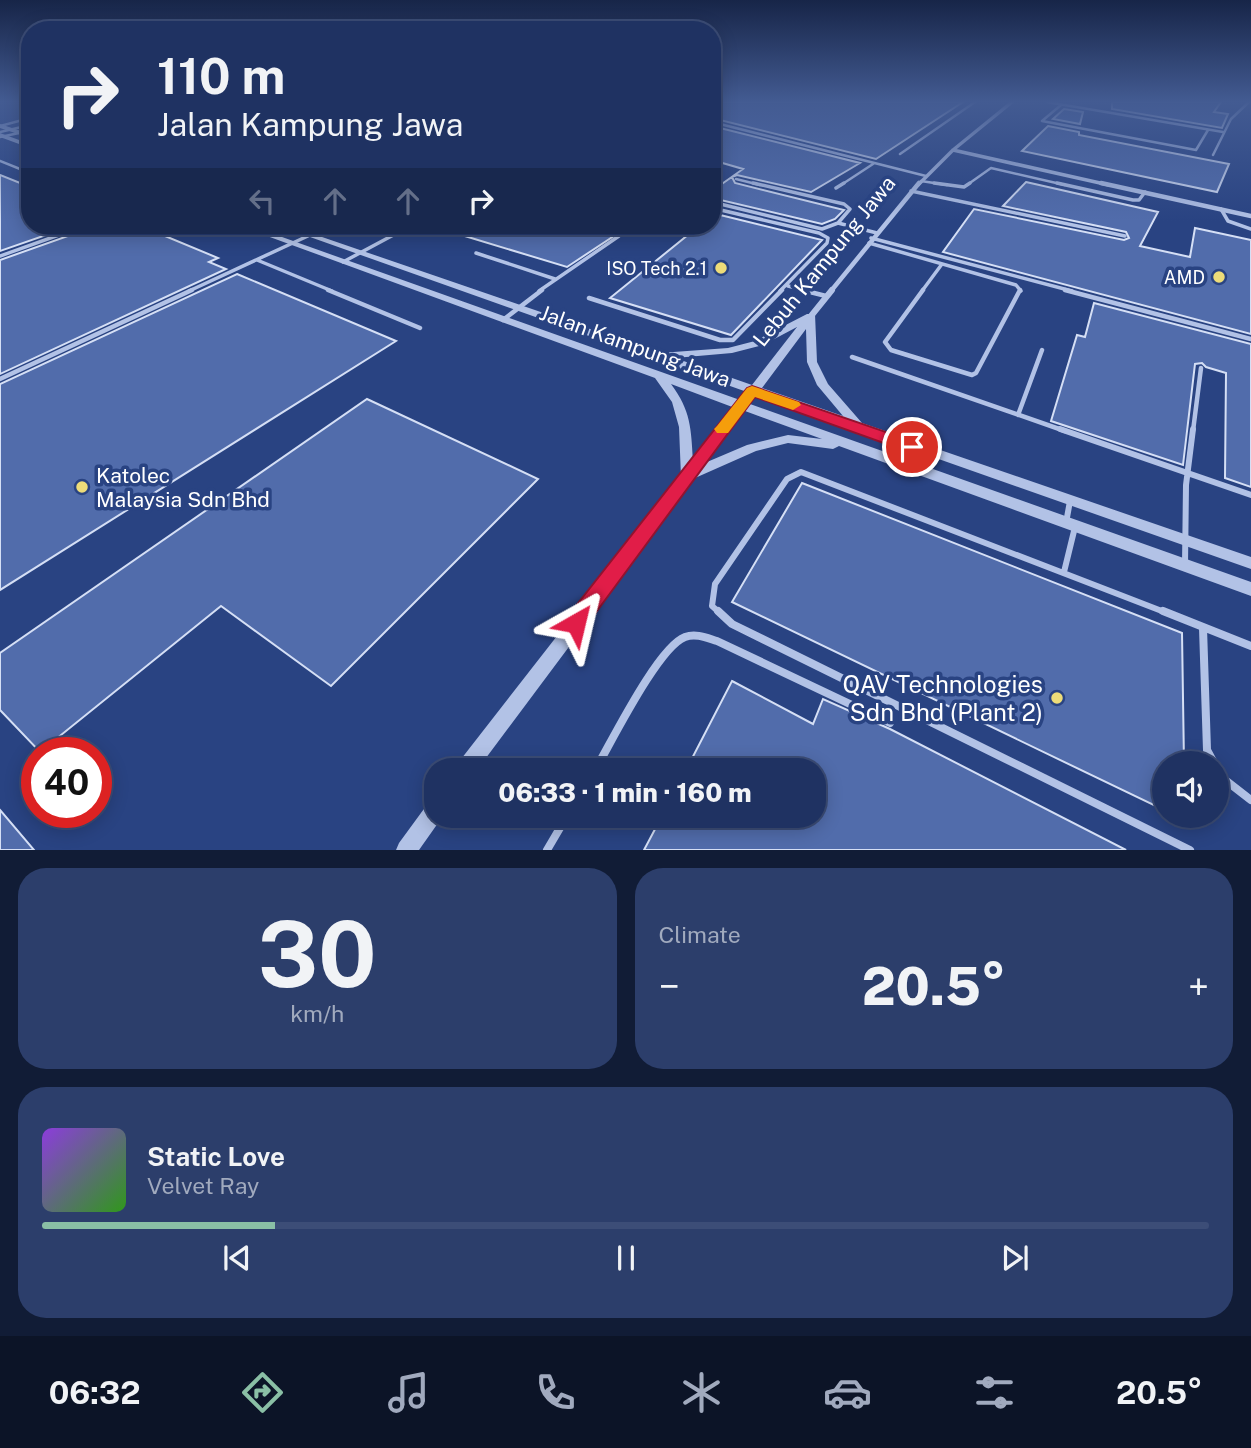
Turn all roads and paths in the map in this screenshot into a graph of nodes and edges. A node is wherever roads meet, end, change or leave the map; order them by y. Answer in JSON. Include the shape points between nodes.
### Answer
{"nodes":[{"id":1,"x":787,"y":142,"type":"edge"},
{"id":2,"x":918,"y":142,"type":"edge"},
{"id":3,"x":963,"y":142,"type":"edge"},
{"id":4,"x":1152,"y":142,"type":"edge"},
{"id":5,"x":1201,"y":142,"type":"edge"},
{"id":6,"x":1219,"y":142,"type":"edge"},
{"id":7,"x":953,"y":150,"type":"junction"},
{"id":8,"x":900,"y":154,"type":"dead end"},
{"id":9,"x":1213,"y":156,"type":"dead end"},
{"id":10,"x":0,"y":161,"type":"edge"},
{"id":11,"x":873,"y":164,"type":"junction"},
{"id":12,"x":21,"y":169,"type":"edge"},
{"id":13,"x":926,"y":176,"type":"junction"},
{"id":14,"x":736,"y":179,"type":"dead end"},
{"id":15,"x":921,"y":181,"type":"junction"},
{"id":16,"x":836,"y":188,"type":"dead end"},
{"id":17,"x":911,"y":191,"type":"junction"},
{"id":18,"x":1145,"y":192,"type":"junction"},
{"id":19,"x":721,"y":204,"type":"edge"},
{"id":20,"x":1222,"y":209,"type":"junction"},
{"id":21,"x":721,"y":210,"type":"edge"},
{"id":22,"x":1251,"y":216,"type":"edge"},
{"id":23,"x":838,"y":223,"type":"junction"},
{"id":24,"x":1251,"y":229,"type":"edge"},
{"id":25,"x":877,"y":233,"type":"junction"},
{"id":26,"x":59,"y":235,"type":"edge"},
{"id":27,"x":268,"y":235,"type":"edge"},
{"id":28,"x":310,"y":235,"type":"joint"},
{"id":29,"x":394,"y":235,"type":"edge"},
{"id":30,"x":619,"y":236,"type":"dead end"},
{"id":31,"x":1125,"y":236,"type":"dead end"},
{"id":32,"x":870,"y":241,"type":"junction"},
{"id":33,"x":292,"y":244,"type":"junction"},
{"id":34,"x":361,"y":253,"type":"junction"},
{"id":35,"x":476,"y":253,"type":"dead end"},
{"id":36,"x":0,"y":256,"type":"edge"},
{"id":37,"x":257,"y":260,"type":"junction"},
{"id":38,"x":343,"y":262,"type":"junction"},
{"id":39,"x":942,"y":264,"type":"junction"},
{"id":40,"x":555,"y":279,"type":"junction"},
{"id":41,"x":788,"y":286,"type":"junction"},
{"id":42,"x":826,"y":296,"type":"junction"},
{"id":43,"x":589,"y":298,"type":"dead end"},
{"id":44,"x":517,"y":308,"type":"junction"},
{"id":45,"x":811,"y":316,"type":"junction"},
{"id":46,"x":503,"y":320,"type":"junction"},
{"id":47,"x":420,"y":328,"type":"dead end"},
{"id":48,"x":1251,"y":339,"type":"edge"},
{"id":49,"x":1042,"y":350,"type":"dead end"},
{"id":50,"x":654,"y":356,"type":"junction"},
{"id":51,"x":852,"y":357,"type":"dead end"},
{"id":52,"x":1201,"y":368,"type":"dead end"},
{"id":53,"x":660,"y":378,"type":"junction"},
{"id":54,"x":0,"y":379,"type":"edge"},
{"id":55,"x":752,"y":391,"type":"junction"},
{"id":56,"x":740,"y":406,"type":"junction"},
{"id":57,"x":1018,"y":415,"type":"junction"},
{"id":58,"x":860,"y":429,"type":"junction"},
{"id":59,"x":856,"y":448,"type":"junction"},
{"id":60,"x":1188,"y":474,"type":"junction"},
{"id":61,"x":687,"y":476,"type":"junction"},
{"id":62,"x":1251,"y":495,"type":"edge"},
{"id":63,"x":1070,"y":501,"type":"junction"},
{"id":64,"x":1071,"y":524,"type":"junction"},
{"id":65,"x":1184,"y":540,"type":"junction"},
{"id":66,"x":1251,"y":563,"type":"edge"},
{"id":67,"x":1185,"y":565,"type":"junction"},
{"id":68,"x":1064,"y":572,"type":"junction"},
{"id":69,"x":1251,"y":589,"type":"edge"},
{"id":70,"x":1203,"y":628,"type":"junction"},
{"id":71,"x":1251,"y":646,"type":"edge"},
{"id":72,"x":890,"y":723,"type":"dead end"},
{"id":73,"x":1208,"y":751,"type":"edge"},
{"id":74,"x":474,"y":758,"type":"edge"},
{"id":75,"x":602,"y":758,"type":"edge"},
{"id":76,"x":1229,"y":783,"type":"edge"},
{"id":77,"x":1251,"y":800,"type":"edge"},
{"id":78,"x":424,"y":824,"type":"edge"},
{"id":79,"x":560,"y":828,"type":"edge"},
{"id":80,"x":405,"y":849,"type":"edge"},
{"id":81,"x":547,"y":849,"type":"edge"},
{"id":82,"x":1190,"y":849,"type":"edge"}],
"edges":[{"from":1,"to":11,"type":"lane"},
{"from":2,"to":8,"type":"lane"},
{"from":3,"to":7,"type":"street","name":"Lebuh Kampung Jawa"},
{"from":4,"to":5,"type":"lane","via":[[1196,150]]},
{"from":6,"to":9,"type":"lane"},
{"from":7,"to":13,"type":"street","name":"Lebuh Kampung Jawa"},
{"from":7,"to":18,"type":"street"},
{"from":10,"to":12,"type":"lane"},
{"from":11,"to":13,"type":"lane"},
{"from":11,"to":16,"type":"lane"},
{"from":13,"to":15,"type":"street","name":"Lebuh Kampung Jawa"},
{"from":14,"to":23,"type":"lane","via":[[849,206]]},
{"from":15,"to":17,"type":"street","name":"Lebuh Kampung Jawa"},
{"from":15,"to":18,"type":"lane","via":[[964,187],[991,168],[1133,200]]},
{"from":17,"to":25,"type":"street","name":"Lebuh Kampung Jawa"},
{"from":17,"to":31,"type":"lane"},
{"from":18,"to":20,"type":"street"},
{"from":19,"to":23,"type":"lane","via":[[822,229]]},
{"from":20,"to":22,"type":"street"},
{"from":20,"to":24,"type":"lane","via":[[1227,221]]},
{"from":21,"to":41,"type":"lane","via":[[828,238]]},
{"from":23,"to":25,"type":"lane"},
{"from":25,"to":32,"type":"street","name":"Lebuh Kampung Jawa"},
{"from":26,"to":36,"type":"lane"},
{"from":27,"to":33,"type":"street","name":"Jalan Kampung Jawa"},
{"from":28,"to":33,"type":"lane"},
{"from":28,"to":34,"type":"street","name":"Jalan Kampung Jawa"},
{"from":29,"to":34,"type":"lane"},
{"from":30,"to":40,"type":"lane"},
{"from":32,"to":39,"type":"lane"},
{"from":32,"to":42,"type":"street","name":"Lebuh Kampung Jawa"},
{"from":32,"to":48,"type":"lane"},
{"from":33,"to":37,"type":"lane"},
{"from":33,"to":38,"type":"street","name":"Jalan Kampung Jawa"},
{"from":34,"to":38,"type":"lane"},
{"from":34,"to":44,"type":"street","name":"Jalan Kampung Jawa"},
{"from":35,"to":40,"type":"lane"},
{"from":37,"to":47,"type":"lane"},
{"from":37,"to":54,"type":"lane"},
{"from":38,"to":46,"type":"street","name":"Jalan Kampung Jawa"},
{"from":39,"to":39,"type":"lane","via":[[1016,285],[1021,291],[972,375],[886,346]]},
{"from":40,"to":44,"type":"lane"},
{"from":41,"to":42,"type":"lane"},
{"from":41,"to":43,"type":"lane","via":[[733,340],[720,340]]},
{"from":42,"to":45,"type":"street","name":"Lebuh Kampung Jawa"},
{"from":44,"to":46,"type":"lane"},
{"from":44,"to":50,"type":"street","name":"Jalan Kampung Jawa"},
{"from":45,"to":50,"type":"street","via":[[759,342],[728,351]]},
{"from":45,"to":55,"type":"street","name":"Lebuh Kampung Jawa"},
{"from":45,"to":58,"type":"street","via":[[812,362],[823,385]]},
{"from":46,"to":53,"type":"street","name":"Jalan Kampung Jawa"},
{"from":49,"to":57,"type":"lane"},
{"from":50,"to":55,"type":"street","name":"Jalan Kampung Jawa"},
{"from":51,"to":57,"type":"lane"},
{"from":52,"to":60,"type":"lane"},
{"from":53,"to":56,"type":"street","name":"Jalan Kampung Jawa"},
{"from":53,"to":61,"type":"street","via":[[678,402],[685,427]]},
{"from":55,"to":56,"type":"street","name":"Lebuh Kampung Jawa"},
{"from":55,"to":58,"type":"street","name":"Jalan Kampung Jawa"},
{"from":56,"to":59,"type":"street","name":"Jalan Kampung Jawa"},
{"from":56,"to":61,"type":"street","name":"Lebuh Kampung Jawa"},
{"from":57,"to":60,"type":"lane"},
{"from":58,"to":63,"type":"street","name":"Jalan Kampung Jawa"},
{"from":59,"to":61,"type":"street","via":[[788,439],[752,448]]},
{"from":59,"to":64,"type":"street","name":"Jalan Kampung Jawa"},
{"from":60,"to":62,"type":"lane"},
{"from":60,"to":65,"type":"lane"},
{"from":61,"to":74,"type":"street","name":"Lebuh Kampung Jawa"},
{"from":63,"to":64,"type":"lane"},
{"from":63,"to":65,"type":"street","name":"Jalan Kampung Jawa"},
{"from":64,"to":67,"type":"street","name":"Jalan Kampung Jawa"},
{"from":64,"to":68,"type":"lane"},
{"from":65,"to":66,"type":"street","name":"Jalan Kampung Jawa"},
{"from":65,"to":67,"type":"lane"},
{"from":67,"to":69,"type":"street","name":"Jalan Kampung Jawa"},
{"from":68,"to":70,"type":"lane"},
{"from":68,"to":82,"type":"lane","via":[[801,472],[787,479],[715,584],[712,606],[732,624]]},
{"from":70,"to":71,"type":"lane"},
{"from":70,"to":73,"type":"lane"},
{"from":72,"to":75,"type":"lane","via":[[698,635],[682,639],[664,654]]},
{"from":76,"to":77,"type":"lane"},
{"from":78,"to":80,"type":"street"},
{"from":79,"to":81,"type":"lane"}]}
